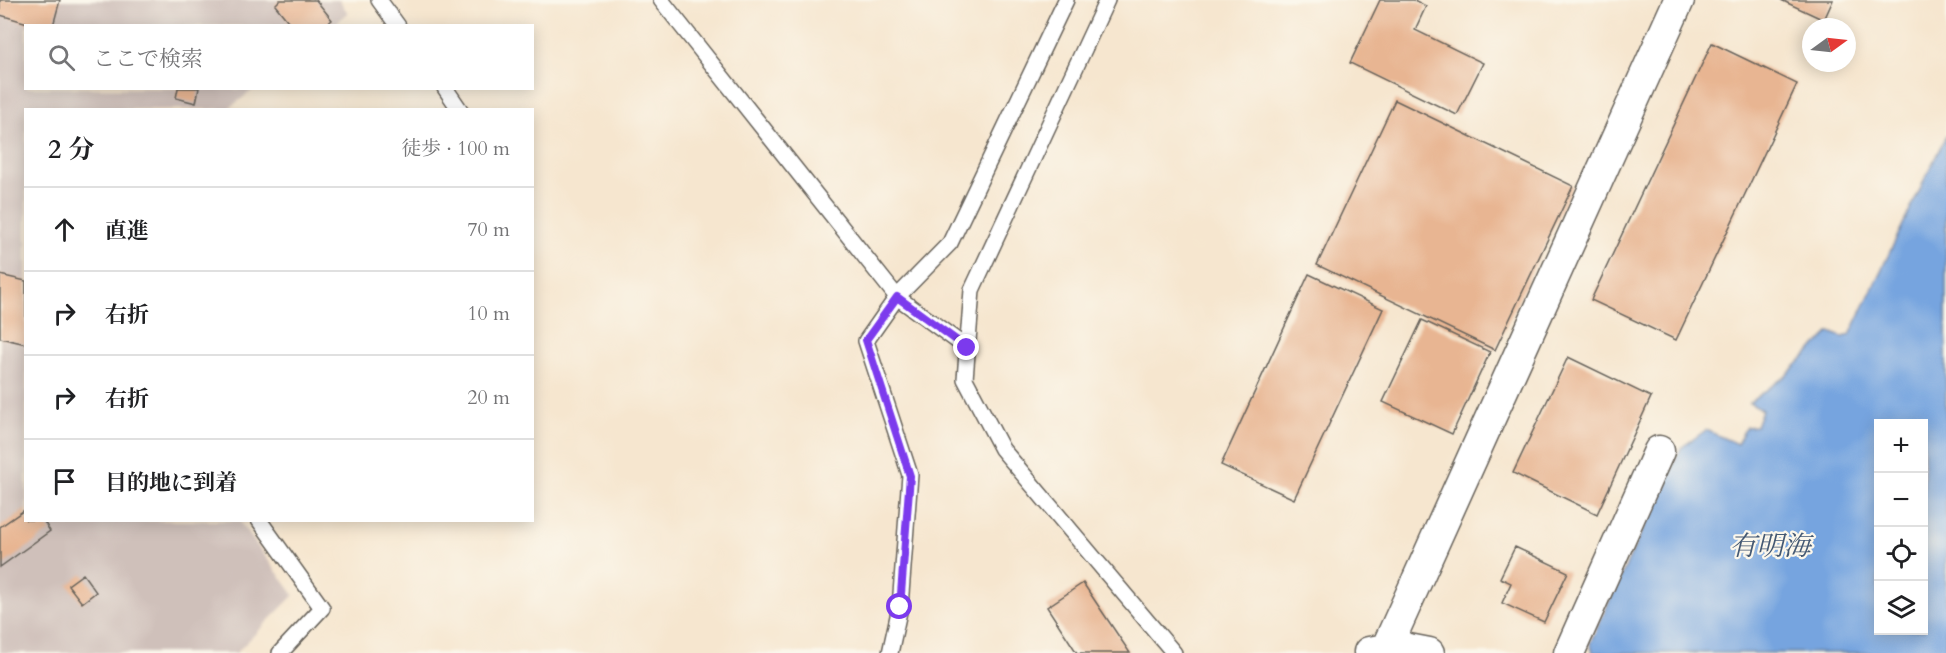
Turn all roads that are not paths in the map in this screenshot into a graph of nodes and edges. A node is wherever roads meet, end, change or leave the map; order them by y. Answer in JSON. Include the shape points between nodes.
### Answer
{"nodes":[{"id":1,"x":379,"y":0,"type":"edge"},
{"id":2,"x":661,"y":0,"type":"edge"},
{"id":3,"x":1066,"y":0,"type":"edge"},
{"id":4,"x":1107,"y":0,"type":"edge"},
{"id":5,"x":1679,"y":0,"type":"edge"},
{"id":6,"x":397,"y":24,"type":"edge"},
{"id":7,"x":446,"y":90,"type":"edge"},
{"id":8,"x":459,"y":108,"type":"edge"},
{"id":9,"x":897,"y":297,"type":"junction"},
{"id":10,"x":967,"y":348,"type":"junction"},
{"id":11,"x":1659,"y":451,"type":"dead end"},
{"id":12,"x":260,"y":522,"type":"edge"},
{"id":13,"x":1376,"y":651,"type":"edge"},
{"id":14,"x":280,"y":653,"type":"edge"},
{"id":15,"x":890,"y":653,"type":"edge"},
{"id":16,"x":1174,"y":653,"type":"edge"},
{"id":17,"x":1429,"y":653,"type":"edge"},
{"id":18,"x":1569,"y":653,"type":"edge"}],
"edges":[{"from":1,"to":6,"type":"lane"},
{"from":2,"to":9,"type":"lane"},
{"from":3,"to":9,"type":"lane","via":[[950,243]]},
{"from":4,"to":10,"type":"lane","via":[[972,290]]},
{"from":5,"to":13,"type":"street"},
{"from":7,"to":8,"type":"lane"},
{"from":9,"to":10,"type":"lane"},
{"from":9,"to":15,"type":"lane","via":[[866,340],[910,476],[900,607]]},
{"from":10,"to":16,"type":"lane","via":[[965,379],[1002,449]]},
{"from":11,"to":18,"type":"street"},
{"from":12,"to":14,"type":"lane","via":[[322,608]]},
{"from":13,"to":17,"type":"street","via":[[1398,647]]}]}
